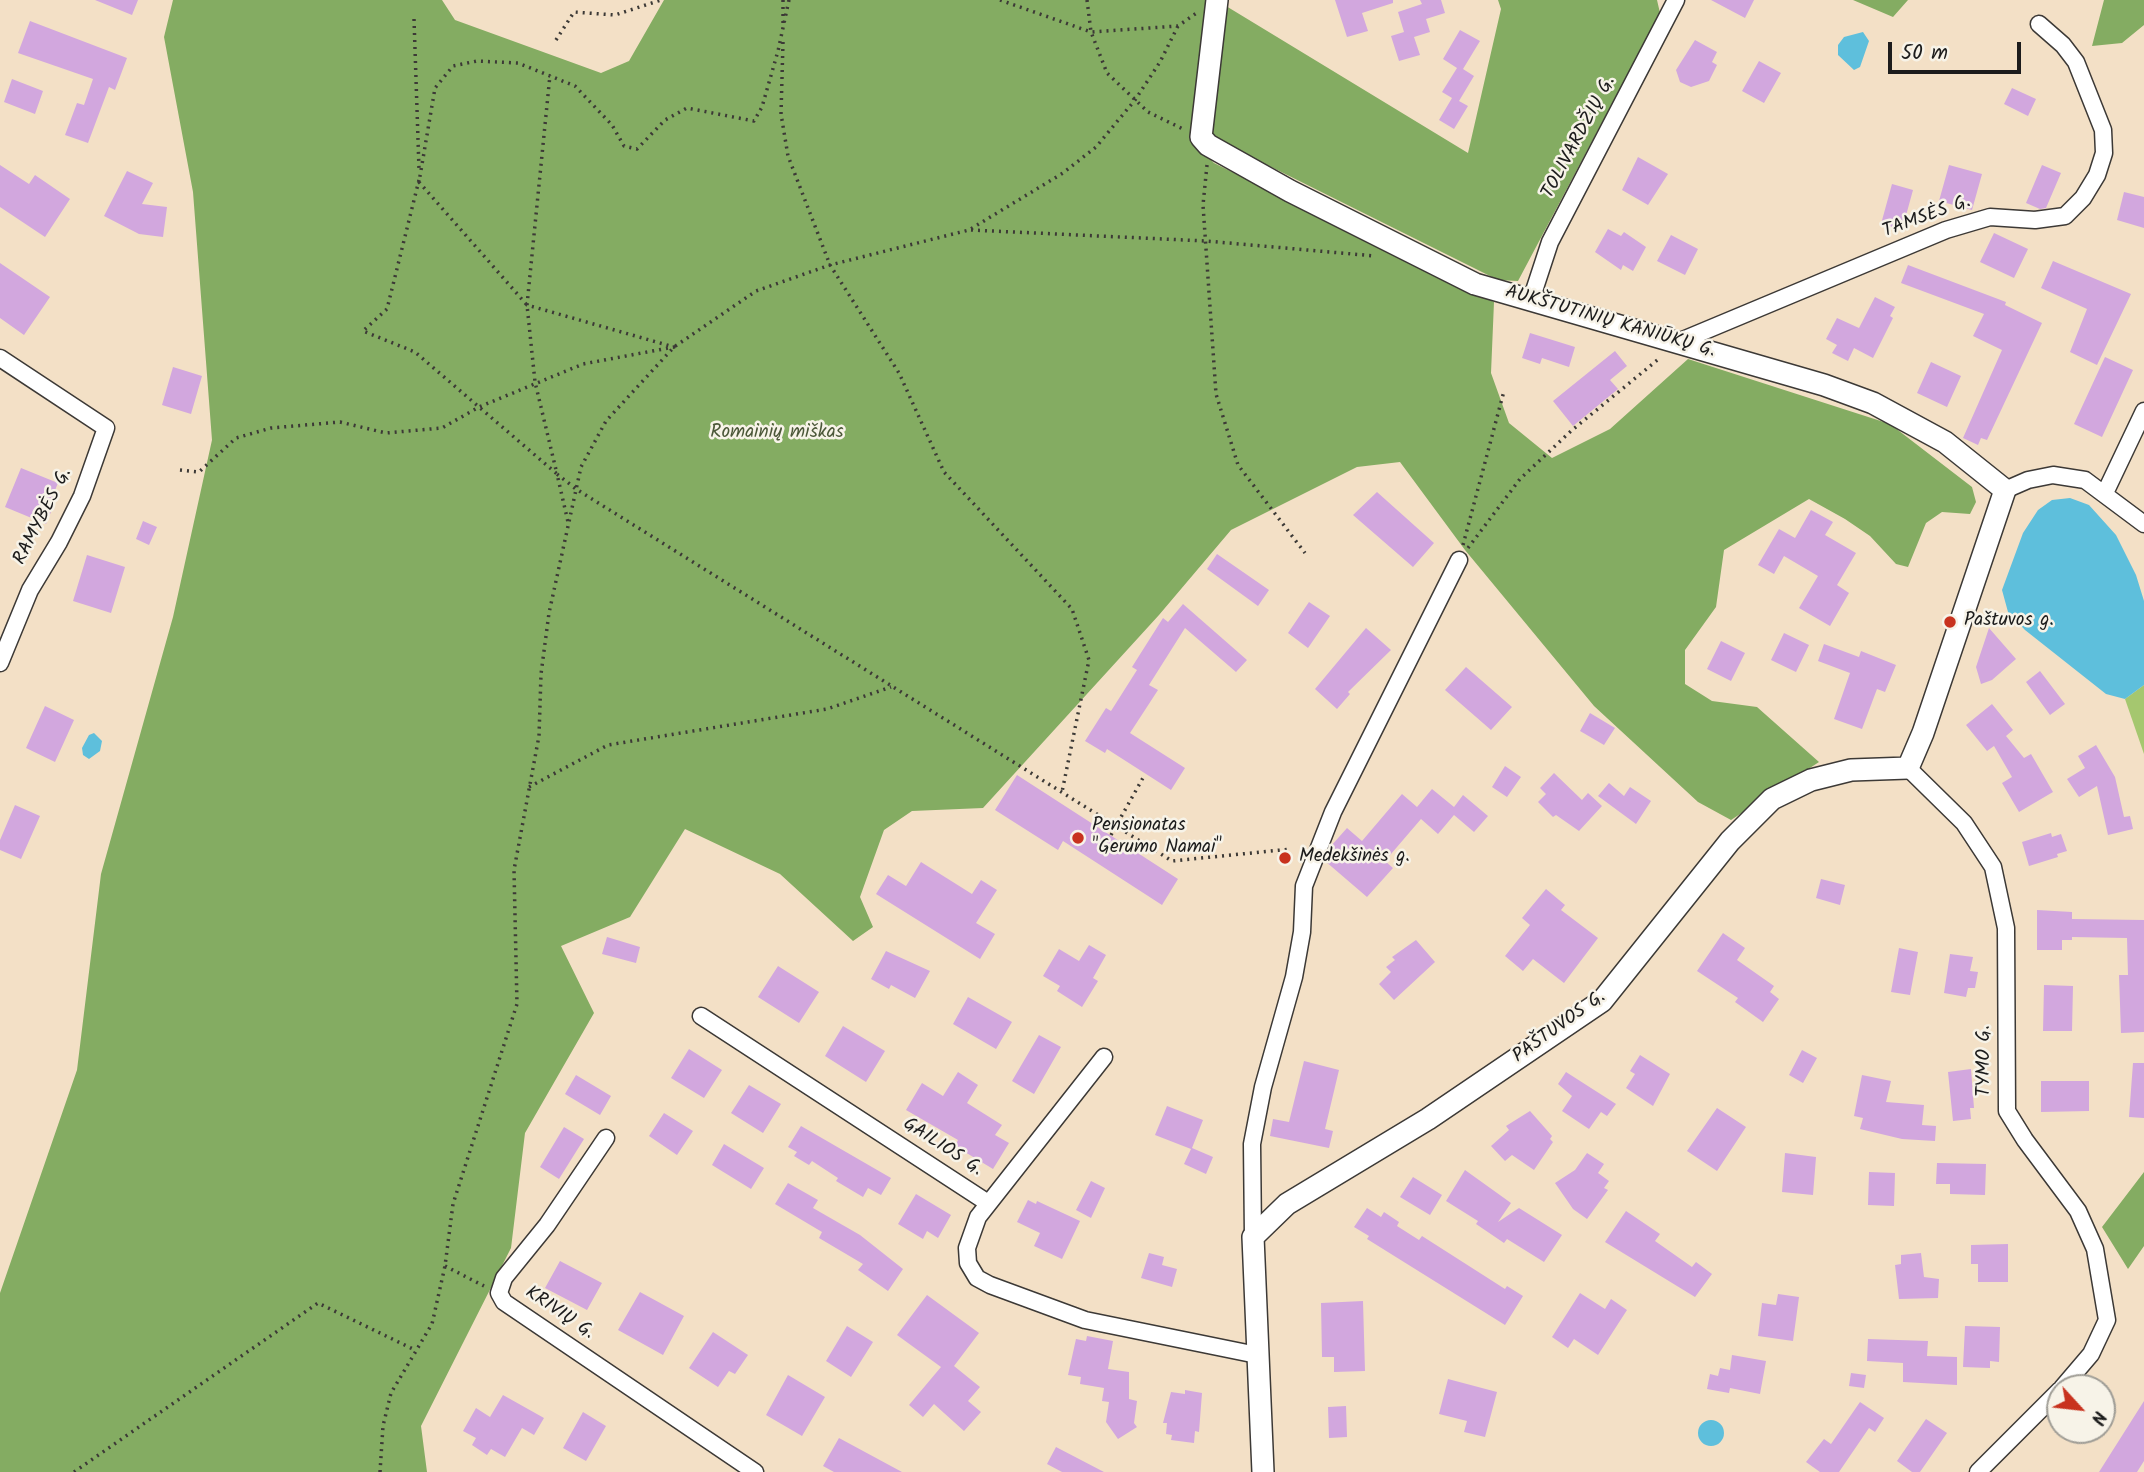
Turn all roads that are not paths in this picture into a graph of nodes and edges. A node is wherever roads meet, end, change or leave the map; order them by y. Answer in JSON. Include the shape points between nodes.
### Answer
{"nodes":[{"id":1,"x":1217,"y":0,"type":"edge"},
{"id":2,"x":1676,"y":0,"type":"edge"},
{"id":3,"x":2039,"y":24,"type":"dead end"},
{"id":4,"x":1531,"y":300,"type":"junction"},
{"id":5,"x":1678,"y":342,"type":"junction"},
{"id":6,"x":0,"y":358,"type":"edge"},
{"id":7,"x":2144,"y":411,"type":"edge"},
{"id":8,"x":2005,"y":490,"type":"junction"},
{"id":9,"x":2105,"y":493,"type":"junction"},
{"id":10,"x":2144,"y":524,"type":"edge"},
{"id":11,"x":1459,"y":560,"type":"road end"},
{"id":12,"x":0,"y":663,"type":"edge"},
{"id":13,"x":1908,"y":768,"type":"junction"},
{"id":14,"x":701,"y":1016,"type":"dead end"},
{"id":15,"x":1104,"y":1057,"type":"dead end"},
{"id":16,"x":606,"y":1138,"type":"dead end"},
{"id":17,"x":988,"y":1203,"type":"junction"},
{"id":18,"x":1253,"y":1237,"type":"junction"},
{"id":19,"x":1257,"y":1355,"type":"junction"},
{"id":20,"x":2074,"y":1374,"type":"edge"},
{"id":21,"x":2046,"y":1404,"type":"edge"},
{"id":22,"x":755,"y":1472,"type":"edge"},
{"id":23,"x":1263,"y":1472,"type":"edge"},
{"id":24,"x":1978,"y":1472,"type":"edge"}],
"edges":[{"from":1,"to":4,"type":"street","name":"AUKŠTUTINIŲ KANIŪKŲ G.","via":[[1204,141],[1463,278]]},
{"from":2,"to":4,"type":"street","name":"TOLIVARDŽIŲ G.","via":[[1550,242]]},
{"from":3,"to":5,"type":"street","name":"TAMSĖS G.","via":[[2077,62],[2103,130],[2104,153],[2097,175],[2065,216],[2035,220],[1990,217],[1946,230]]},
{"from":4,"to":5,"type":"street","name":"AUKŠTUTINIŲ KANIŪKŲ G."},
{"from":5,"to":8,"type":"street","name":"AUKŠTUTINIŲ KANIŪKŲ G.","via":[[1873,403],[1945,442]]},
{"from":6,"to":12,"type":"street","name":"RAMYBĖS G.","via":[[106,428],[82,496],[30,590]]},
{"from":7,"to":9,"type":"street"},
{"from":8,"to":9,"type":"street","via":[[2053,475],[2085,480]]},
{"from":8,"to":13,"type":"street"},
{"from":9,"to":10,"type":"street"},
{"from":11,"to":18,"type":"street","via":[[1333,812],[1304,886],[1294,977],[1252,1144]]},
{"from":13,"to":18,"type":"street","name":"PAŠTUVOS G.","via":[[1851,770],[1811,780],[1773,799],[1730,841],[1602,1001],[1428,1119],[1287,1204]]},
{"from":13,"to":20,"type":"street","name":"TYMO G.","via":[[1964,823],[1993,867],[2006,928],[2007,1111],[2078,1211],[2095,1249],[2107,1320],[2091,1354]]},
{"from":14,"to":17,"type":"street","name":"GAILIOS G."},
{"from":15,"to":17,"type":"street"},
{"from":16,"to":22,"type":"street","name":"KRIVIŲ G.","via":[[547,1225],[503,1279],[499,1293],[505,1302]]},
{"from":17,"to":19,"type":"street","name":"GAILIOS G.","via":[[967,1248],[977,1278],[1085,1320]]},
{"from":18,"to":19,"type":"street"},
{"from":19,"to":23,"type":"street"},
{"from":21,"to":24,"type":"street","name":"TYMO G."}]}
